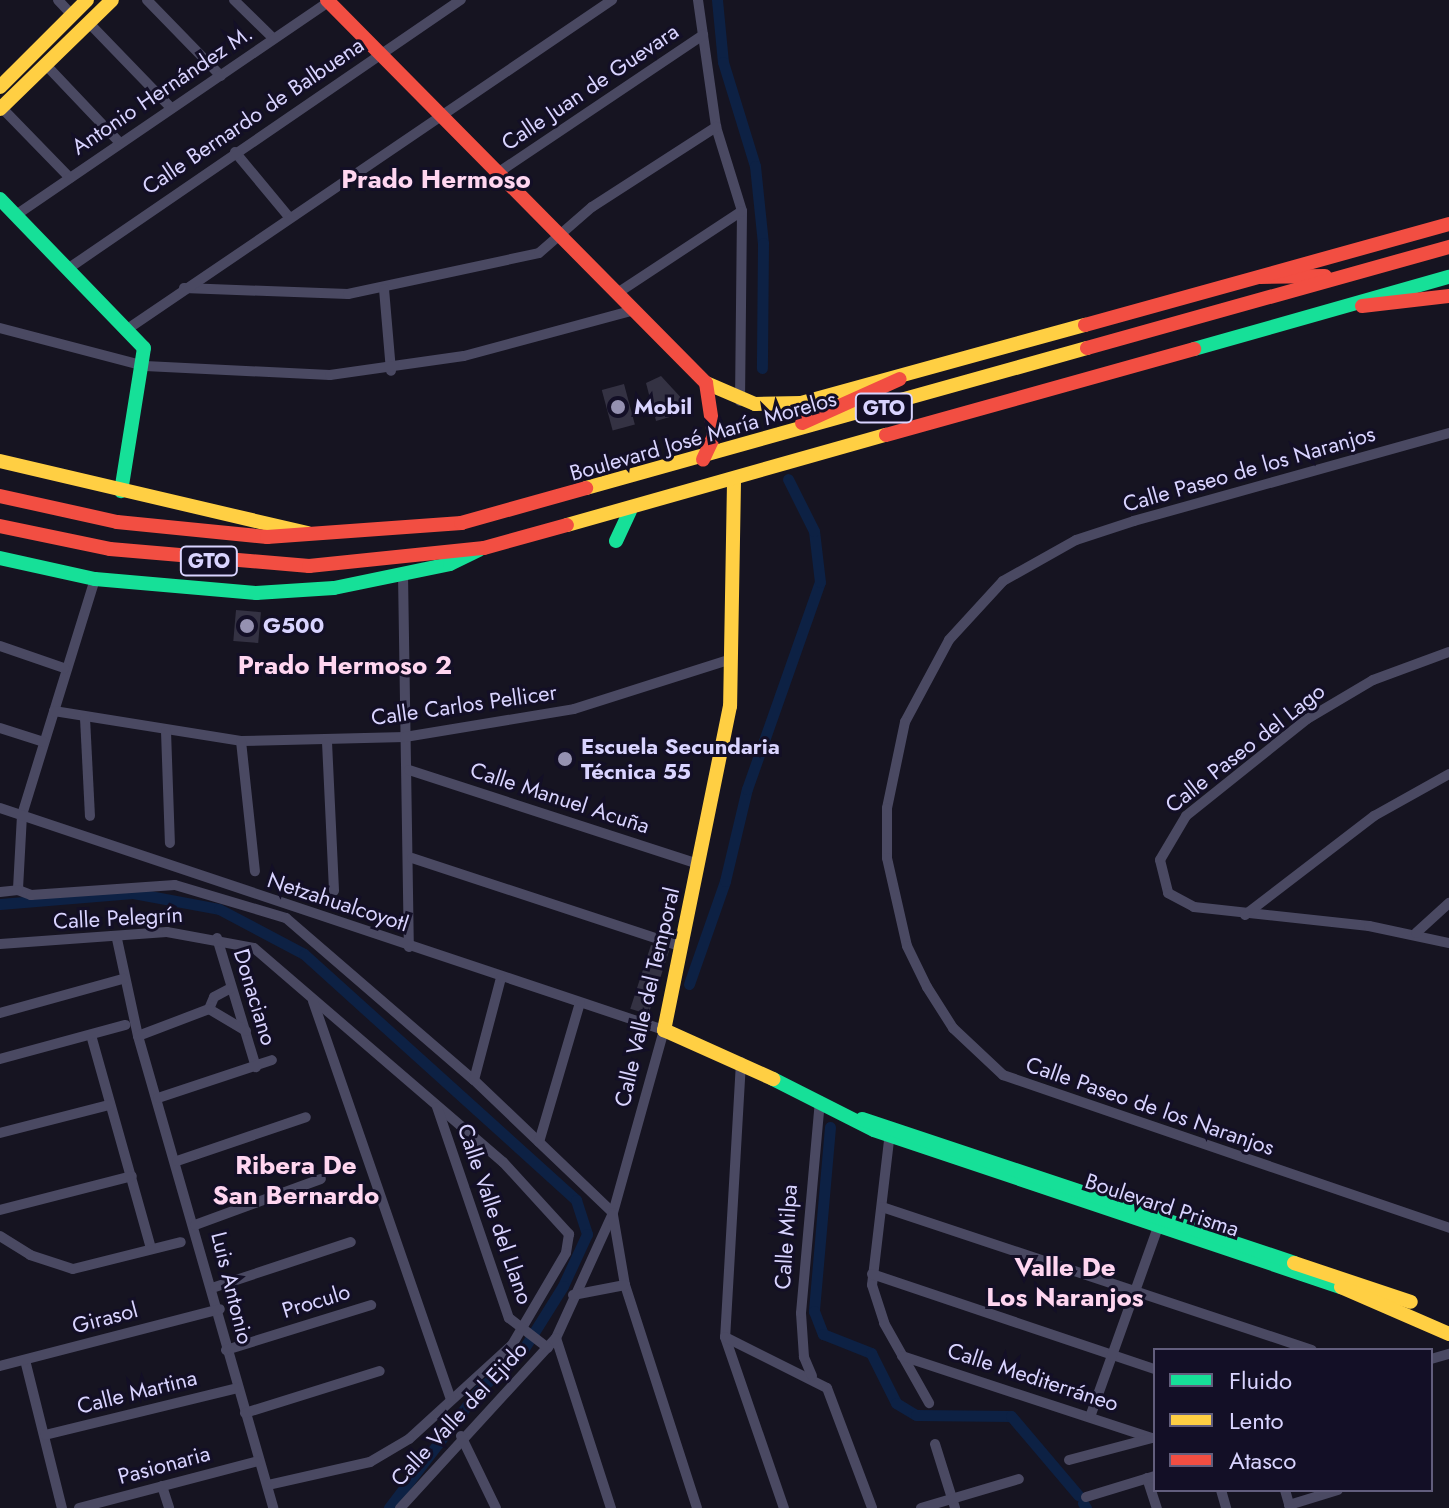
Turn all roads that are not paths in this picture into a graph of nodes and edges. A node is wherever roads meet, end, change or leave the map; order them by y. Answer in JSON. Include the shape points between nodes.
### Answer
{"nodes":[{"id":1,"x":58,"y":0,"type":"edge"},
{"id":2,"x":87,"y":0,"type":"edge"},
{"id":3,"x":112,"y":0,"type":"edge"},
{"id":4,"x":147,"y":0,"type":"edge"},
{"id":5,"x":234,"y":0,"type":"edge"},
{"id":6,"x":461,"y":0,"type":"edge"},
{"id":7,"x":612,"y":0,"type":"edge"},
{"id":8,"x":698,"y":0,"type":"edge"},
{"id":9,"x":329,"y":1,"type":"edge"},
{"id":10,"x":72,"y":15,"type":"junction"},
{"id":11,"x":88,"y":22,"type":"junction"},
{"id":12,"x":703,"y":35,"type":"junction"},
{"id":13,"x":273,"y":38,"type":"junction"},
{"id":14,"x":381,"y":55,"type":"junction"},
{"id":15,"x":46,"y":65,"type":"junction"},
{"id":16,"x":221,"y":76,"type":"junction"},
{"id":17,"x":0,"y":87,"type":"edge"},
{"id":18,"x":1,"y":108,"type":"edge"},
{"id":19,"x":171,"y":108,"type":"junction"},
{"id":20,"x":442,"y":114,"type":"junction"},
{"id":21,"x":716,"y":127,"type":"junction"},
{"id":22,"x":119,"y":142,"type":"junction"},
{"id":23,"x":235,"y":152,"type":"junction"},
{"id":24,"x":499,"y":172,"type":"junction"},
{"id":25,"x":70,"y":178,"type":"junction"},
{"id":26,"x":0,"y":199,"type":"edge"},
{"id":27,"x":742,"y":211,"type":"junction"},
{"id":28,"x":16,"y":215,"type":"junction"},
{"id":29,"x":289,"y":217,"type":"junction"},
{"id":30,"x":1449,"y":224,"type":"edge"},
{"id":31,"x":562,"y":235,"type":"junction"},
{"id":32,"x":1449,"y":247,"type":"edge"},
{"id":33,"x":69,"y":268,"type":"junction"},
{"id":34,"x":1347,"y":276,"type":"junction"},
{"id":35,"x":1260,"y":277,"type":"junction"},
{"id":36,"x":1449,"y":277,"type":"edge"},
{"id":37,"x":184,"y":288,"type":"junction"},
{"id":38,"x":384,"y":289,"type":"junction"},
{"id":39,"x":619,"y":292,"type":"junction"},
{"id":40,"x":1449,"y":296,"type":"edge"},
{"id":41,"x":1354,"y":307,"type":"junction"},
{"id":42,"x":635,"y":310,"type":"junction"},
{"id":43,"x":0,"y":328,"type":"edge"},
{"id":44,"x":129,"y":328,"type":"junction"},
{"id":45,"x":145,"y":366,"type":"junction"},
{"id":46,"x":391,"y":371,"type":"junction"},
{"id":47,"x":900,"y":379,"type":"junction"},
{"id":48,"x":706,"y":383,"type":"junction"},
{"id":49,"x":740,"y":401,"type":"junction"},
{"id":50,"x":1449,"y":433,"type":"edge"},
{"id":51,"x":746,"y":448,"type":"junction"},
{"id":52,"x":703,"y":460,"type":"junction"},
{"id":53,"x":0,"y":461,"type":"edge"},
{"id":54,"x":734,"y":482,"type":"junction"},
{"id":55,"x":121,"y":491,"type":"junction"},
{"id":56,"x":0,"y":496,"type":"edge"},
{"id":57,"x":630,"y":511,"type":"junction"},
{"id":58,"x":0,"y":526,"type":"edge"},
{"id":59,"x":312,"y":534,"type":"junction"},
{"id":60,"x":616,"y":541,"type":"dead end"},
{"id":61,"x":484,"y":548,"type":"junction"},
{"id":62,"x":0,"y":558,"type":"edge"},
{"id":63,"x":403,"y":574,"type":"junction"},
{"id":64,"x":95,"y":579,"type":"junction"},
{"id":65,"x":0,"y":646,"type":"edge"},
{"id":66,"x":1449,"y":652,"type":"edge"},
{"id":67,"x":732,"y":659,"type":"junction"},
{"id":68,"x":64,"y":668,"type":"junction"},
{"id":69,"x":54,"y":711,"type":"junction"},
{"id":70,"x":85,"y":718,"type":"junction"},
{"id":71,"x":0,"y":728,"type":"edge"},
{"id":72,"x":166,"y":731,"type":"junction"},
{"id":73,"x":405,"y":737,"type":"junction"},
{"id":74,"x":241,"y":741,"type":"junction"},
{"id":75,"x":44,"y":742,"type":"junction"},
{"id":76,"x":327,"y":742,"type":"junction"},
{"id":77,"x":409,"y":770,"type":"junction"},
{"id":78,"x":1449,"y":774,"type":"edge"},
{"id":79,"x":0,"y":808,"type":"edge"},
{"id":80,"x":22,"y":815,"type":"junction"},
{"id":81,"x":90,"y":816,"type":"dead end"},
{"id":82,"x":170,"y":843,"type":"dead end"},
{"id":83,"x":412,"y":858,"type":"junction"},
{"id":84,"x":699,"y":864,"type":"junction"},
{"id":85,"x":255,"y":871,"type":"dead end"},
{"id":86,"x":18,"y":890,"type":"junction"},
{"id":87,"x":334,"y":891,"type":"dead end"},
{"id":88,"x":0,"y":892,"type":"edge"},
{"id":89,"x":1449,"y":903,"type":"edge"},
{"id":90,"x":1245,"y":915,"type":"junction"},
{"id":91,"x":1416,"y":933,"type":"junction"},
{"id":92,"x":217,"y":938,"type":"junction"},
{"id":93,"x":117,"y":939,"type":"junction"},
{"id":94,"x":1449,"y":943,"type":"edge"},
{"id":95,"x":0,"y":944,"type":"edge"},
{"id":96,"x":409,"y":947,"type":"junction"},
{"id":97,"x":682,"y":947,"type":"junction"},
{"id":98,"x":501,"y":978,"type":"junction"},
{"id":99,"x":123,"y":979,"type":"junction"},
{"id":100,"x":231,"y":988,"type":"junction"},
{"id":101,"x":312,"y":999,"type":"junction"},
{"id":102,"x":580,"y":1003,"type":"junction"},
{"id":103,"x":209,"y":1009,"type":"junction"},
{"id":104,"x":0,"y":1013,"type":"edge"},
{"id":105,"x":125,"y":1025,"type":"dead end"},
{"id":106,"x":664,"y":1030,"type":"junction"},
{"id":107,"x":246,"y":1031,"type":"junction"},
{"id":108,"x":91,"y":1035,"type":"junction"},
{"id":109,"x":138,"y":1036,"type":"junction"},
{"id":110,"x":0,"y":1059,"type":"edge"},
{"id":111,"x":272,"y":1060,"type":"dead end"},
{"id":112,"x":741,"y":1062,"type":"junction"},
{"id":113,"x":256,"y":1067,"type":"junction"},
{"id":114,"x":474,"y":1080,"type":"junction"},
{"id":115,"x":158,"y":1098,"type":"junction"},
{"id":116,"x":820,"y":1101,"type":"junction"},
{"id":117,"x":109,"y":1105,"type":"junction"},
{"id":118,"x":437,"y":1105,"type":"junction"},
{"id":119,"x":306,"y":1117,"type":"dead end"},
{"id":120,"x":891,"y":1130,"type":"junction"},
{"id":121,"x":0,"y":1133,"type":"edge"},
{"id":122,"x":539,"y":1142,"type":"junction"},
{"id":123,"x":177,"y":1161,"type":"junction"},
{"id":124,"x":132,"y":1176,"type":"junction"},
{"id":125,"x":321,"y":1179,"type":"dead end"},
{"id":126,"x":882,"y":1207,"type":"junction"},
{"id":127,"x":0,"y":1210,"type":"edge"},
{"id":128,"x":613,"y":1213,"type":"junction"},
{"id":129,"x":1160,"y":1222,"type":"junction"},
{"id":130,"x":195,"y":1225,"type":"junction"},
{"id":131,"x":1449,"y":1228,"type":"edge"},
{"id":132,"x":0,"y":1236,"type":"edge"},
{"id":133,"x":181,"y":1242,"type":"dead end"},
{"id":134,"x":351,"y":1242,"type":"dead end"},
{"id":135,"x":151,"y":1249,"type":"junction"},
{"id":136,"x":872,"y":1274,"type":"junction"},
{"id":137,"x":625,"y":1285,"type":"junction"},
{"id":138,"x":215,"y":1287,"type":"junction"},
{"id":139,"x":1137,"y":1291,"type":"junction"},
{"id":140,"x":573,"y":1295,"type":"junction"},
{"id":141,"x":371,"y":1305,"type":"dead end"},
{"id":142,"x":220,"y":1309,"type":"junction"},
{"id":143,"x":1449,"y":1323,"type":"edge"},
{"id":144,"x":521,"y":1332,"type":"junction"},
{"id":145,"x":1449,"y":1334,"type":"edge"},
{"id":146,"x":725,"y":1337,"type":"junction"},
{"id":147,"x":556,"y":1338,"type":"junction"},
{"id":148,"x":548,"y":1348,"type":"junction"},
{"id":149,"x":1306,"y":1348,"type":"edge"},
{"id":150,"x":226,"y":1350,"type":"junction"},
{"id":151,"x":1114,"y":1355,"type":"junction"},
{"id":152,"x":902,"y":1356,"type":"junction"},
{"id":153,"x":25,"y":1360,"type":"junction"},
{"id":154,"x":0,"y":1366,"type":"edge"},
{"id":155,"x":1153,"y":1368,"type":"edge"},
{"id":156,"x":380,"y":1371,"type":"dead end"},
{"id":157,"x":812,"y":1376,"type":"junction"},
{"id":158,"x":238,"y":1388,"type":"junction"},
{"id":159,"x":451,"y":1400,"type":"junction"},
{"id":160,"x":929,"y":1403,"type":"dead end"},
{"id":161,"x":245,"y":1413,"type":"junction"},
{"id":162,"x":1090,"y":1417,"type":"junction"},
{"id":163,"x":45,"y":1435,"type":"junction"},
{"id":164,"x":461,"y":1436,"type":"junction"},
{"id":165,"x":1153,"y":1437,"type":"edge"},
{"id":166,"x":935,"y":1444,"type":"dead end"},
{"id":167,"x":1069,"y":1460,"type":"dead end"},
{"id":168,"x":258,"y":1461,"type":"junction"},
{"id":169,"x":1151,"y":1477,"type":"edge"},
{"id":170,"x":1019,"y":1479,"type":"dead end"},
{"id":171,"x":268,"y":1485,"type":"junction"},
{"id":172,"x":162,"y":1486,"type":"junction"},
{"id":173,"x":1332,"y":1492,"type":"edge"},
{"id":174,"x":1086,"y":1497,"type":"dead end"},
{"id":175,"x":954,"y":1503,"type":"edge"},
{"id":176,"x":1290,"y":1506,"type":"edge"},
{"id":177,"x":62,"y":1508,"type":"edge"},
{"id":178,"x":79,"y":1508,"type":"edge"},
{"id":179,"x":169,"y":1508,"type":"edge"},
{"id":180,"x":273,"y":1508,"type":"edge"},
{"id":181,"x":400,"y":1508,"type":"edge"},
{"id":182,"x":496,"y":1508,"type":"edge"},
{"id":183,"x":611,"y":1508,"type":"edge"},
{"id":184,"x":697,"y":1508,"type":"edge"},
{"id":185,"x":784,"y":1508,"type":"edge"},
{"id":186,"x":872,"y":1508,"type":"edge"},
{"id":187,"x":921,"y":1508,"type":"edge"}],
"edges":[{"from":1,"to":10,"type":"street"},
{"from":2,"to":10,"type":"street"},
{"from":3,"to":11,"type":"street"},
{"from":4,"to":16,"type":"street"},
{"from":5,"to":13,"type":"street"},
{"from":6,"to":14,"type":"street","name":"Calle Bernardo de Balbuena"},
{"from":7,"to":20,"type":"street"},
{"from":8,"to":12,"type":"street"},
{"from":9,"to":13,"type":"street","name":"Antonio Hernández M."},
{"from":9,"to":14,"type":"street","name":"Boulevard José María Morelos"},
{"from":10,"to":17,"type":"street"},
{"from":11,"to":15,"type":"street"},
{"from":11,"to":19,"type":"street"},
{"from":12,"to":21,"type":"street"},
{"from":12,"to":24,"type":"street","name":"Calle Juan de Guevara"},
{"from":13,"to":16,"type":"street","name":"Antonio Hernández M."},
{"from":14,"to":20,"type":"street","name":"Boulevard José María Morelos"},
{"from":14,"to":23,"type":"street","name":"Calle Bernardo de Balbuena"},
{"from":15,"to":18,"type":"street"},
{"from":15,"to":22,"type":"street"},
{"from":16,"to":19,"type":"street","name":"Antonio Hernández M."},
{"from":18,"to":25,"type":"street"},
{"from":19,"to":22,"type":"street","name":"Antonio Hernández M."},
{"from":20,"to":24,"type":"street","name":"Boulevard José María Morelos"},
{"from":20,"to":29,"type":"street"},
{"from":21,"to":27,"type":"street"},
{"from":21,"to":31,"type":"street","via":[[592,207]]},
{"from":22,"to":25,"type":"street","name":"Antonio Hernández M."},
{"from":23,"to":29,"type":"street"},
{"from":23,"to":33,"type":"street","name":"Calle Bernardo de Balbuena"},
{"from":24,"to":31,"type":"street","name":"Boulevard José María Morelos"},
{"from":25,"to":28,"type":"street","name":"Antonio Hernández M."},
{"from":26,"to":28,"type":"street"},
{"from":27,"to":39,"type":"street"},
{"from":27,"to":49,"type":"street"},
{"from":28,"to":33,"type":"street"},
{"from":29,"to":37,"type":"street"},
{"from":30,"to":35,"type":"street","name":"Boulevard José María Morelos"},
{"from":31,"to":38,"type":"street","via":[[539,253]]},
{"from":31,"to":39,"type":"street","name":"Boulevard José María Morelos"},
{"from":32,"to":34,"type":"street","name":"Boulevard José María Morelos","number":"GTO"},
{"from":33,"to":44,"type":"street"},
{"from":34,"to":35,"type":"street"},
{"from":34,"to":51,"type":"street","name":"Boulevard José María Morelos","number":"GTO"},
{"from":35,"to":47,"type":"street","name":"Boulevard José María Morelos"},
{"from":36,"to":41,"type":"street","number":"GTO"},
{"from":37,"to":38,"type":"street","via":[[305,295]]},
{"from":37,"to":44,"type":"street"},
{"from":38,"to":46,"type":"street"},
{"from":39,"to":42,"type":"street","name":"Boulevard José María Morelos"},
{"from":40,"to":41,"type":"street"},
{"from":41,"to":54,"type":"street","number":"GTO"},
{"from":42,"to":46,"type":"street"},
{"from":42,"to":48,"type":"street","name":"Boulevard José María Morelos"},
{"from":43,"to":45,"type":"street"},
{"from":44,"to":45,"type":"street","via":[[144,348]]},
{"from":45,"to":46,"type":"street","via":[[287,375]]},
{"from":45,"to":55,"type":"street"},
{"from":47,"to":49,"type":"street","name":"Boulevard José María Morelos","via":[[801,403]]},
{"from":47,"to":51,"type":"street"},
{"from":48,"to":49,"type":"street","name":"Boulevard José María Morelos"},
{"from":48,"to":52,"type":"street","via":[[714,436]]},
{"from":50,"to":131,"type":"street","name":"Calle Paseo de los Naranjos","via":[[1076,540],[1003,581],[974,608],[924,681],[894,761],[887,833],[893,900],[907,946],[953,1028],[1003,1075]]},
{"from":51,"to":52,"type":"street","name":"Boulevard José María Morelos","number":"GTO"},
{"from":52,"to":59,"type":"street","name":"Boulevard José María Morelos","number":"GTO","via":[[474,520]]},
{"from":53,"to":55,"type":"street"},
{"from":54,"to":57,"type":"street","number":"GTO"},
{"from":54,"to":67,"type":"street","name":"Calle Valle del Temporal"},
{"from":55,"to":59,"type":"street","via":[[232,511]]},
{"from":56,"to":59,"type":"street","name":"Boulevard José María Morelos","number":"GTO","via":[[117,522],[235,535]]},
{"from":57,"to":60,"type":"street"},
{"from":57,"to":61,"type":"street","number":"GTO"},
{"from":58,"to":61,"type":"street","number":"GTO","via":[[110,549],[309,566]]},
{"from":61,"to":63,"type":"street"},
{"from":62,"to":64,"type":"street"},
{"from":63,"to":64,"type":"street","via":[[256,593]]},
{"from":63,"to":73,"type":"street"},
{"from":64,"to":68,"type":"street"},
{"from":65,"to":68,"type":"street"},
{"from":66,"to":90,"type":"street","name":"Calle Paseo del Lago","via":[[1340,698],[1174,829],[1160,860],[1168,893],[1194,907]]},
{"from":67,"to":73,"type":"street","name":"Calle Carlos Pellicer","via":[[574,709]]},
{"from":67,"to":84,"type":"street","name":"Calle Valle del Temporal","via":[[723,753]]},
{"from":68,"to":69,"type":"street"},
{"from":69,"to":70,"type":"street","name":"Calle Carlos Pellicer"},
{"from":69,"to":75,"type":"street"},
{"from":70,"to":72,"type":"street","name":"Calle Carlos Pellicer"},
{"from":70,"to":81,"type":"street"},
{"from":71,"to":75,"type":"street"},
{"from":72,"to":74,"type":"street","name":"Calle Carlos Pellicer"},
{"from":72,"to":82,"type":"street"},
{"from":73,"to":76,"type":"street","name":"Calle Carlos Pellicer"},
{"from":73,"to":77,"type":"street"},
{"from":74,"to":76,"type":"street","name":"Calle Carlos Pellicer"},
{"from":74,"to":85,"type":"street"},
{"from":75,"to":80,"type":"street"},
{"from":76,"to":87,"type":"street"},
{"from":77,"to":83,"type":"street"},
{"from":77,"to":84,"type":"street","name":"Calle Manuel Acuña"},
{"from":78,"to":90,"type":"street","via":[[1374,816]]},
{"from":79,"to":80,"type":"street","name":"Netzahualcoyotl"},
{"from":80,"to":86,"type":"street"},
{"from":80,"to":96,"type":"street","name":"Netzahualcoyotl"},
{"from":83,"to":96,"type":"street"},
{"from":83,"to":97,"type":"street"},
{"from":84,"to":97,"type":"street","name":"Calle Valle del Temporal"},
{"from":86,"to":88,"type":"street"},
{"from":86,"to":114,"type":"street","via":[[31,895],[175,885],[269,910],[318,943]]},
{"from":89,"to":91,"type":"street"},
{"from":90,"to":91,"type":"street","name":"Calle Paseo del Lago"},
{"from":91,"to":94,"type":"street","name":"Calle Paseo del Lago"},
{"from":92,"to":93,"type":"street","name":"Calle Pelegrín","via":[[167,932]]},
{"from":92,"to":100,"type":"street","name":"Donaciano"},
{"from":92,"to":101,"type":"street","name":"Calle Pelegrín","via":[[271,958]]},
{"from":93,"to":95,"type":"street","name":"Calle Pelegrín"},
{"from":93,"to":99,"type":"street","name":"Luis Antonio"},
{"from":96,"to":98,"type":"street","name":"Netzahualcoyotl"},
{"from":97,"to":106,"type":"street","name":"Calle Valle del Temporal"},
{"from":98,"to":102,"type":"street","name":"Netzahualcoyotl"},
{"from":98,"to":114,"type":"street"},
{"from":99,"to":104,"type":"street"},
{"from":99,"to":109,"type":"street","name":"Luis Antonio"},
{"from":100,"to":103,"type":"street","via":[[214,997]]},
{"from":100,"to":107,"type":"street","name":"Donaciano"},
{"from":101,"to":118,"type":"street","name":"Calle Pelegrín"},
{"from":101,"to":159,"type":"street"},
{"from":102,"to":106,"type":"street","name":"Netzahualcoyotl"},
{"from":102,"to":122,"type":"street"},
{"from":103,"to":107,"type":"street"},
{"from":103,"to":109,"type":"street"},
{"from":105,"to":108,"type":"street"},
{"from":106,"to":112,"type":"street","name":"Boulevard Prisma"},
{"from":106,"to":128,"type":"street","name":"Calle Valle del Temporal"},
{"from":107,"to":113,"type":"street","name":"Donaciano"},
{"from":108,"to":110,"type":"street"},
{"from":108,"to":117,"type":"street"},
{"from":109,"to":115,"type":"street","name":"Luis Antonio"},
{"from":111,"to":113,"type":"street"},
{"from":112,"to":116,"type":"street","name":"Boulevard Prisma"},
{"from":112,"to":146,"type":"street"},
{"from":113,"to":115,"type":"street"},
{"from":114,"to":122,"type":"street"},
{"from":115,"to":123,"type":"street","name":"Luis Antonio"},
{"from":116,"to":120,"type":"street","name":"Boulevard Prisma"},
{"from":116,"to":157,"type":"street","name":"Calle Milpa","via":[[801,1313],[804,1357]]},
{"from":117,"to":121,"type":"street"},
{"from":117,"to":124,"type":"street"},
{"from":118,"to":144,"type":"street","name":"Calle Valle del Llano","via":[[500,1297]]},
{"from":118,"to":144,"type":"street","name":"Calle Pelegrín","via":[[503,1162],[569,1234],[566,1253]]},
{"from":119,"to":123,"type":"street"},
{"from":120,"to":126,"type":"street"},
{"from":120,"to":129,"type":"street","name":"Boulevard Prisma"},
{"from":122,"to":128,"type":"street"},
{"from":123,"to":130,"type":"street","name":"Luis Antonio"},
{"from":124,"to":127,"type":"street"},
{"from":124,"to":135,"type":"street"},
{"from":125,"to":130,"type":"street"},
{"from":126,"to":136,"type":"street"},
{"from":126,"to":139,"type":"street"},
{"from":128,"to":137,"type":"street","name":"Calle Valle del Temporal"},
{"from":128,"to":140,"type":"street","name":"Calle Valle del Ejido"},
{"from":129,"to":139,"type":"street"},
{"from":129,"to":143,"type":"street","name":"Boulevard Prisma","via":[[1389,1293]]},
{"from":129,"to":145,"type":"street","name":"Boulevard Prisma","via":[[1384,1301]]},
{"from":130,"to":138,"type":"street","name":"Luis Antonio"},
{"from":132,"to":135,"type":"street","via":[[73,1269]]},
{"from":133,"to":135,"type":"street"},
{"from":134,"to":138,"type":"street"},
{"from":136,"to":151,"type":"street"},
{"from":136,"to":152,"type":"street","via":[[877,1307]]},
{"from":137,"to":140,"type":"street"},
{"from":137,"to":184,"type":"street","name":"Calle Valle del Temporal"},
{"from":138,"to":142,"type":"street","name":"Luis Antonio"},
{"from":139,"to":149,"type":"street"},
{"from":139,"to":151,"type":"street"},
{"from":140,"to":147,"type":"street","name":"Calle Valle del Ejido"},
{"from":141,"to":150,"type":"street","name":"Proculo"},
{"from":142,"to":150,"type":"street","name":"Luis Antonio"},
{"from":142,"to":153,"type":"street","name":"Girasol"},
{"from":144,"to":148,"type":"street","name":"Calle Valle del Ejido"},
{"from":144,"to":159,"type":"street"},
{"from":146,"to":157,"type":"street"},
{"from":146,"to":185,"type":"street"},
{"from":147,"to":148,"type":"street","name":"Calle Valle del Ejido"},
{"from":147,"to":183,"type":"street"},
{"from":148,"to":164,"type":"street","name":"Calle Valle del Ejido"},
{"from":150,"to":158,"type":"street","name":"Luis Antonio"},
{"from":151,"to":155,"type":"street"},
{"from":151,"to":162,"type":"street"},
{"from":152,"to":160,"type":"street"},
{"from":152,"to":162,"type":"street","name":"Calle Mediterráneo"},
{"from":153,"to":154,"type":"street","name":"Girasol"},
{"from":153,"to":163,"type":"street"},
{"from":156,"to":161,"type":"street"},
{"from":157,"to":186,"type":"street","via":[[836,1400]]},
{"from":158,"to":161,"type":"street","name":"Luis Antonio"},
{"from":158,"to":163,"type":"street","name":"Calle Martina"},
{"from":159,"to":171,"type":"street","via":[[382,1458]]},
{"from":161,"to":168,"type":"street","name":"Luis Antonio"},
{"from":162,"to":165,"type":"street","name":"Calle Mediterráneo"},
{"from":163,"to":177,"type":"street"},
{"from":164,"to":181,"type":"street","name":"Calle Valle del Ejido"},
{"from":164,"to":182,"type":"street"},
{"from":165,"to":167,"type":"street"},
{"from":166,"to":175,"type":"street"},
{"from":168,"to":171,"type":"street","name":"Luis Antonio"},
{"from":168,"to":172,"type":"street","name":"Pasionaria"},
{"from":169,"to":174,"type":"street"},
{"from":170,"to":175,"type":"street"},
{"from":171,"to":180,"type":"street","name":"Luis Antonio"},
{"from":172,"to":178,"type":"street","name":"Pasionaria"},
{"from":172,"to":179,"type":"street"},
{"from":173,"to":176,"type":"street"},
{"from":175,"to":187,"type":"street"}]}
